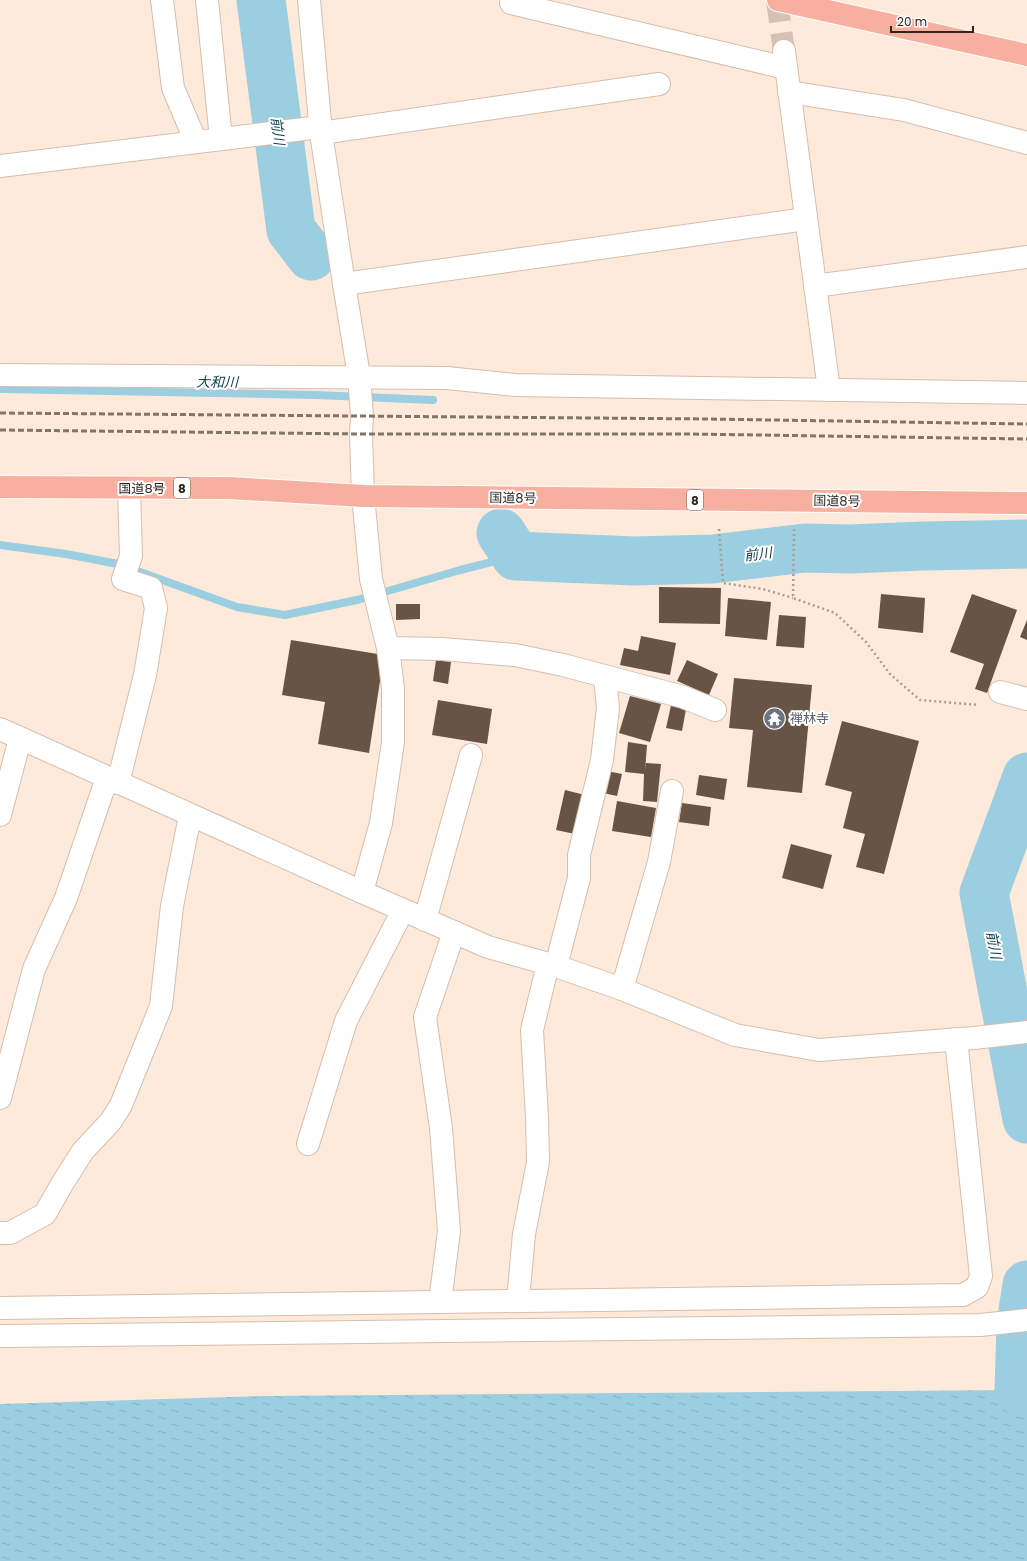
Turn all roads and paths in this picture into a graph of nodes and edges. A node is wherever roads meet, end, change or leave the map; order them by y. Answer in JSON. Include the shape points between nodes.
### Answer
{"nodes":[{"id":1,"x":162,"y":0,"type":"edge"},
{"id":2,"x":207,"y":0,"type":"edge"},
{"id":3,"x":309,"y":0,"type":"edge"},
{"id":4,"x":778,"y":0,"type":"edge"},
{"id":5,"x":511,"y":3,"type":"dead end"},
{"id":6,"x":1027,"y":55,"type":"edge"},
{"id":7,"x":659,"y":84,"type":"dead end"},
{"id":8,"x":789,"y":92,"type":"junction"},
{"id":9,"x":320,"y":130,"type":"junction"},
{"id":10,"x":221,"y":139,"type":"junction"},
{"id":11,"x":196,"y":142,"type":"junction"},
{"id":12,"x":1027,"y":143,"type":"edge"},
{"id":13,"x":0,"y":166,"type":"edge"},
{"id":14,"x":806,"y":218,"type":"junction"},
{"id":15,"x":1027,"y":257,"type":"edge"},
{"id":16,"x":344,"y":284,"type":"junction"},
{"id":17,"x":815,"y":286,"type":"junction"},
{"id":18,"x":0,"y":375,"type":"edge"},
{"id":19,"x":359,"y":376,"type":"junction"},
{"id":20,"x":829,"y":390,"type":"junction"},
{"id":21,"x":1027,"y":393,"type":"edge"},
{"id":22,"x":0,"y":487,"type":"edge"},
{"id":23,"x":129,"y":488,"type":"junction"},
{"id":24,"x":363,"y":496,"type":"junction"},
{"id":25,"x":1027,"y":503,"type":"edge"},
{"id":26,"x":719,"y":529,"type":"dead end"},
{"id":27,"x":794,"y":529,"type":"dead end"},
{"id":28,"x":794,"y":598,"type":"junction"},
{"id":29,"x":388,"y":648,"type":"junction"},
{"id":30,"x":605,"y":677,"type":"junction"},
{"id":31,"x":1000,"y":692,"type":"joint"},
{"id":32,"x":1027,"y":699,"type":"edge"},
{"id":33,"x":715,"y":710,"type":"dead end"},
{"id":34,"x":0,"y":729,"type":"edge"},
{"id":35,"x":20,"y":739,"type":"junction"},
{"id":36,"x":471,"y":755,"type":"dead end"},
{"id":37,"x":113,"y":781,"type":"junction"},
{"id":38,"x":672,"y":791,"type":"dead end"},
{"id":39,"x":0,"y":814,"type":"edge"},
{"id":40,"x":190,"y":816,"type":"junction"},
{"id":41,"x":362,"y":892,"type":"junction"},
{"id":42,"x":403,"y":910,"type":"junction"},
{"id":43,"x":425,"y":920,"type":"junction"},
{"id":44,"x":454,"y":932,"type":"junction"},
{"id":45,"x":552,"y":965,"type":"junction"},
{"id":46,"x":622,"y":989,"type":"junction"},
{"id":47,"x":1027,"y":1032,"type":"edge"},
{"id":48,"x":965,"y":1039,"type":"junction"},
{"id":49,"x":0,"y":1098,"type":"edge"},
{"id":50,"x":308,"y":1144,"type":"dead end"},
{"id":51,"x":0,"y":1233,"type":"edge"},
{"id":52,"x":518,"y":1300,"type":"junction"},
{"id":53,"x":440,"y":1302,"type":"junction"},
{"id":54,"x":0,"y":1308,"type":"edge"},
{"id":55,"x":1027,"y":1320,"type":"edge"},
{"id":56,"x":0,"y":1336,"type":"edge"}],
"edges":[{"from":1,"to":11,"type":"street","via":[[172,88]]},
{"from":2,"to":10,"type":"street"},
{"from":3,"to":9,"type":"street"},
{"from":4,"to":6,"type":"highway"},
{"from":5,"to":8,"type":"street","via":[[785,59]]},
{"from":7,"to":9,"type":"street"},
{"from":8,"to":12,"type":"street","via":[[904,110]]},
{"from":8,"to":14,"type":"street"},
{"from":9,"to":10,"type":"street"},
{"from":9,"to":16,"type":"street"},
{"from":10,"to":11,"type":"street"},
{"from":11,"to":13,"type":"street"},
{"from":14,"to":16,"type":"street"},
{"from":14,"to":17,"type":"street"},
{"from":15,"to":17,"type":"street"},
{"from":16,"to":19,"type":"street"},
{"from":17,"to":20,"type":"street"},
{"from":18,"to":19,"type":"street"},
{"from":19,"to":20,"type":"street","via":[[447,378],[515,385]]},
{"from":19,"to":24,"type":"street"},
{"from":20,"to":21,"type":"street"},
{"from":22,"to":23,"type":"highway","name":"国道8号","number":"8"},
{"from":23,"to":24,"type":"highway","name":"国道8号","number":"8","via":[[229,488]]},
{"from":23,"to":37,"type":"street","via":[[131,556],[123,578],[151,588],[156,608],[145,675]]},
{"from":24,"to":25,"type":"highway","name":"国道8号","number":"8"},
{"from":24,"to":29,"type":"street","via":[[371,579]]},
{"from":26,"to":28,"type":"path","via":[[723,583],[763,589]]},
{"from":27,"to":28,"type":"path"},
{"from":28,"to":31,"type":"path","via":[[835,613],[866,642],[890,674],[920,700],[980,705]]},
{"from":29,"to":30,"type":"street","via":[[515,655]]},
{"from":29,"to":41,"type":"street","via":[[393,688],[393,742],[381,823]]},
{"from":30,"to":33,"type":"street","via":[[683,697]]},
{"from":30,"to":45,"type":"street","via":[[608,708],[602,760],[579,855],[580,878]]},
{"from":31,"to":32,"type":"street"},
{"from":34,"to":35,"type":"street"},
{"from":35,"to":37,"type":"street"},
{"from":35,"to":39,"type":"street"},
{"from":36,"to":43,"type":"street"},
{"from":37,"to":40,"type":"street"},
{"from":37,"to":49,"type":"street","via":[[34,969]]},
{"from":38,"to":46,"type":"street","via":[[659,862]]},
{"from":40,"to":41,"type":"street"},
{"from":40,"to":51,"type":"street","via":[[172,906],[162,1006],[121,1105],[111,1122],[83,1151],[45,1214],[10,1233]]},
{"from":41,"to":42,"type":"street"},
{"from":42,"to":43,"type":"street"},
{"from":42,"to":50,"type":"street","via":[[346,1020]]},
{"from":43,"to":44,"type":"street"},
{"from":44,"to":45,"type":"street","via":[[488,947]]},
{"from":44,"to":53,"type":"street","via":[[425,1017],[441,1128],[449,1231]]},
{"from":45,"to":46,"type":"street"},
{"from":45,"to":52,"type":"street","via":[[532,1030],[538,1162],[524,1234]]},
{"from":46,"to":48,"type":"street","via":[[736,1035],[820,1050]]},
{"from":47,"to":48,"type":"street"},
{"from":48,"to":52,"type":"street","via":[[981,1276],[977,1287],[963,1295]]},
{"from":52,"to":53,"type":"street"},
{"from":53,"to":54,"type":"street"},
{"from":55,"to":56,"type":"street","via":[[980,1325]]}]}
